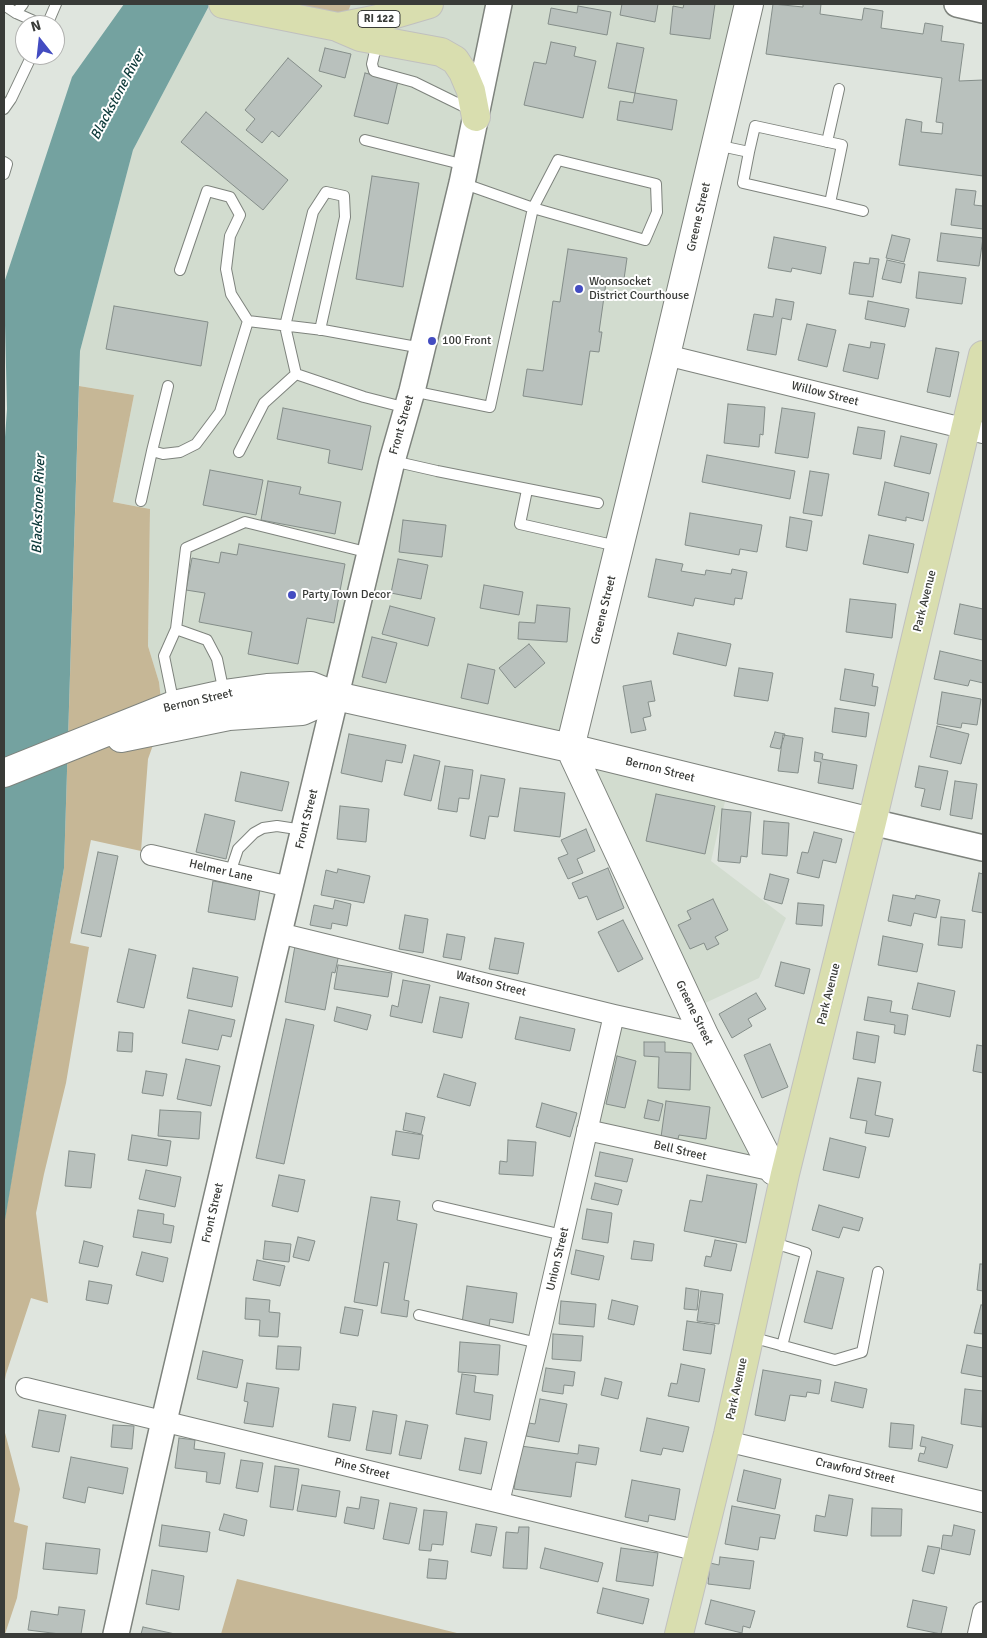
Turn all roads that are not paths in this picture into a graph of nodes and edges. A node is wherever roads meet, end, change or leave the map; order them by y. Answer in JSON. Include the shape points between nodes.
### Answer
{"nodes":[{"id":1,"x":223,"y":4,"type":"edge"},
{"id":2,"x":429,"y":4,"type":"edge"},
{"id":3,"x":500,"y":4,"type":"edge"},
{"id":4,"x":749,"y":4,"type":"edge"},
{"id":5,"x":957,"y":4,"type":"edge"},
{"id":6,"x":4,"y":5,"type":"edge"},
{"id":7,"x":20,"y":8,"type":"edge"},
{"id":8,"x":983,"y":10,"type":"edge"},
{"id":9,"x":333,"y":26,"type":"junction"},
{"id":10,"x":377,"y":40,"type":"junction"},
{"id":11,"x":27,"y":65,"type":"edge"},
{"id":12,"x":838,"y":89,"type":"dead end"},
{"id":13,"x":4,"y":109,"type":"edge"},
{"id":14,"x":475,"y":114,"type":"junction"},
{"id":15,"x":365,"y":140,"type":"dead end"},
{"id":16,"x":827,"y":142,"type":"junction"},
{"id":17,"x":715,"y":144,"type":"junction"},
{"id":18,"x":749,"y":152,"type":"junction"},
{"id":19,"x":4,"y":162,"type":"edge"},
{"id":20,"x":4,"y":174,"type":"edge"},
{"id":21,"x":464,"y":174,"type":"junction"},
{"id":22,"x":830,"y":203,"type":"junction"},
{"id":23,"x":533,"y":208,"type":"junction"},
{"id":24,"x":864,"y":211,"type":"dead end"},
{"id":25,"x":180,"y":270,"type":"dead end"},
{"id":26,"x":248,"y":321,"type":"junction"},
{"id":27,"x":286,"y":326,"type":"junction"},
{"id":28,"x":320,"y":330,"type":"junction"},
{"id":29,"x":423,"y":349,"type":"junction"},
{"id":30,"x":666,"y":355,"type":"junction"},
{"id":31,"x":983,"y":355,"type":"edge"},
{"id":32,"x":296,"y":374,"type":"junction"},
{"id":33,"x":168,"y":386,"type":"dead end"},
{"id":34,"x":410,"y":400,"type":"junction"},
{"id":35,"x":975,"y":431,"type":"edge"},
{"id":36,"x":152,"y":451,"type":"junction"},
{"id":37,"x":239,"y":452,"type":"dead end"},
{"id":38,"x":392,"y":460,"type":"junction"},
{"id":39,"x":527,"y":490,"type":"junction"},
{"id":40,"x":141,"y":501,"type":"dead end"},
{"id":41,"x":598,"y":503,"type":"dead end"},
{"id":42,"x":619,"y":547,"type":"junction"},
{"id":43,"x":370,"y":553,"type":"junction"},
{"id":44,"x":176,"y":629,"type":"junction"},
{"id":45,"x":224,"y":694,"type":"junction"},
{"id":46,"x":336,"y":696,"type":"junction"},
{"id":47,"x":164,"y":715,"type":"junction"},
{"id":48,"x":570,"y":748,"type":"junction"},
{"id":49,"x":4,"y":773,"type":"edge"},
{"id":50,"x":872,"y":822,"type":"junction"},
{"id":51,"x":304,"y":830,"type":"junction"},
{"id":52,"x":983,"y":848,"type":"edge"},
{"id":53,"x":151,"y":855,"type":"dead end"},
{"id":54,"x":230,"y":873,"type":"junction"},
{"id":55,"x":290,"y":887,"type":"junction"},
{"id":56,"x":279,"y":933,"type":"junction"},
{"id":57,"x":614,"y":1015,"type":"junction"},
{"id":58,"x":704,"y":1035,"type":"junction"},
{"id":59,"x":587,"y":1130,"type":"junction"},
{"id":60,"x":779,"y":1173,"type":"junction"},
{"id":61,"x":438,"y":1206,"type":"dead end"},
{"id":62,"x":563,"y":1235,"type":"junction"},
{"id":63,"x":770,"y":1242,"type":"junction"},
{"id":64,"x":878,"y":1272,"type":"dead end"},
{"id":65,"x":419,"y":1315,"type":"dead end"},
{"id":66,"x":749,"y":1337,"type":"junction"},
{"id":67,"x":538,"y":1343,"type":"junction"},
{"id":68,"x":782,"y":1346,"type":"junction"},
{"id":69,"x":26,"y":1388,"type":"dead end"},
{"id":70,"x":164,"y":1421,"type":"junction"},
{"id":71,"x":726,"y":1441,"type":"junction"},
{"id":72,"x":499,"y":1502,"type":"junction"},
{"id":73,"x":983,"y":1502,"type":"edge"},
{"id":74,"x":699,"y":1551,"type":"junction"},
{"id":75,"x":983,"y":1612,"type":"edge"},
{"id":76,"x":116,"y":1634,"type":"edge"},
{"id":77,"x":679,"y":1634,"type":"edge"},
{"id":78,"x":978,"y":1634,"type":"edge"}],
"edges":[{"from":1,"to":9,"type":"main road","number":"RI 122"},
{"from":2,"to":9,"type":"main road","number":"RI 122","via":[[378,19]]},
{"from":3,"to":14,"type":"street","name":"Front Street"},
{"from":4,"to":17,"type":"main road","name":"Greene Street"},
{"from":5,"to":8,"type":"street"},
{"from":6,"to":7,"type":"lane"},
{"from":9,"to":10,"type":"main road"},
{"from":10,"to":14,"type":"main road","via":[[441,52],[455,60],[471,91]]},
{"from":10,"to":14,"type":"lane","via":[[372,64],[374,71],[414,82]]},
{"from":11,"to":13,"type":"lane"},
{"from":12,"to":16,"type":"lane"},
{"from":14,"to":21,"type":"street","name":"Front Street"},
{"from":15,"to":21,"type":"lane"},
{"from":16,"to":18,"type":"lane","via":[[755,126]]},
{"from":16,"to":22,"type":"lane","via":[[842,145]]},
{"from":17,"to":18,"type":"lane"},
{"from":17,"to":30,"type":"main road","name":"Greene Street"},
{"from":18,"to":22,"type":"lane","via":[[742,183]]},
{"from":19,"to":20,"type":"lane","via":[[7,164]]},
{"from":21,"to":23,"type":"lane"},
{"from":21,"to":29,"type":"street","name":"Front Street"},
{"from":22,"to":24,"type":"lane"},
{"from":23,"to":23,"type":"lane","via":[[558,160],[656,184],[657,212],[645,240]]},
{"from":23,"to":34,"type":"lane","via":[[490,407]]},
{"from":25,"to":26,"type":"lane","via":[[207,191],[230,196],[240,215],[230,236],[226,269],[231,294]]},
{"from":26,"to":27,"type":"lane"},
{"from":26,"to":36,"type":"lane","via":[[220,412],[196,444],[180,452],[163,454]]},
{"from":27,"to":28,"type":"lane"},
{"from":27,"to":28,"type":"lane","via":[[313,212],[326,192],[344,196],[345,218]]},
{"from":27,"to":32,"type":"lane"},
{"from":28,"to":29,"type":"lane"},
{"from":29,"to":34,"type":"street","name":"Front Street"},
{"from":30,"to":35,"type":"street","name":"Willow Street"},
{"from":30,"to":42,"type":"main road","name":"Greene Street"},
{"from":31,"to":35,"type":"main road","name":"Park Avenue"},
{"from":32,"to":34,"type":"lane","via":[[364,397]]},
{"from":32,"to":37,"type":"lane","via":[[264,403]]},
{"from":33,"to":36,"type":"lane"},
{"from":34,"to":38,"type":"street","name":"Front Street"},
{"from":35,"to":50,"type":"main road","name":"Park Avenue"},
{"from":36,"to":40,"type":"lane"},
{"from":38,"to":39,"type":"lane"},
{"from":38,"to":43,"type":"street","name":"Front Street"},
{"from":39,"to":41,"type":"lane"},
{"from":39,"to":42,"type":"lane","via":[[520,524]]},
{"from":42,"to":48,"type":"main road","name":"Greene Street"},
{"from":43,"to":44,"type":"lane","via":[[245,522],[186,548]]},
{"from":43,"to":46,"type":"street","name":"Front Street"},
{"from":44,"to":45,"type":"lane","via":[[207,640],[217,660]]},
{"from":44,"to":47,"type":"lane","via":[[164,656]]},
{"from":45,"to":46,"type":"main road","name":"Bernon Street","via":[[311,686]]},
{"from":45,"to":47,"type":"main road","name":"Bernon Street"},
{"from":46,"to":47,"type":"main road","name":"Bernon Street","via":[[302,711],[229,716]]},
{"from":46,"to":48,"type":"main road","name":"Bernon Street"},
{"from":46,"to":51,"type":"street","name":"Front Street"},
{"from":47,"to":49,"type":"main road","name":"Bernon Street"},
{"from":48,"to":50,"type":"main road","name":"Bernon Street"},
{"from":48,"to":58,"type":"main road","name":"Greene Street"},
{"from":50,"to":52,"type":"street","name":"Bernon Street"},
{"from":50,"to":60,"type":"main road","name":"Park Avenue"},
{"from":51,"to":54,"type":"lane","via":[[277,826],[259,830],[238,850]]},
{"from":51,"to":55,"type":"street","name":"Front Street"},
{"from":53,"to":54,"type":"street","name":"Helmer Lane"},
{"from":54,"to":55,"type":"street","name":"Helmer Lane"},
{"from":55,"to":56,"type":"street","name":"Front Street"},
{"from":56,"to":57,"type":"street","name":"Watson Street"},
{"from":56,"to":70,"type":"street","name":"Front Street"},
{"from":57,"to":58,"type":"street","name":"Watson Street"},
{"from":57,"to":59,"type":"street","name":"Union Street"},
{"from":58,"to":60,"type":"main road","name":"Greene Street"},
{"from":59,"to":60,"type":"street","name":"Bell Street"},
{"from":59,"to":62,"type":"street","name":"Union Street"},
{"from":60,"to":63,"type":"main road","name":"Park Avenue"},
{"from":61,"to":62,"type":"lane"},
{"from":62,"to":67,"type":"street","name":"Union Street"},
{"from":63,"to":66,"type":"main road","name":"Park Avenue"},
{"from":63,"to":68,"type":"lane","via":[[806,1253]]},
{"from":64,"to":68,"type":"lane","via":[[862,1352],[835,1360]]},
{"from":65,"to":67,"type":"lane"},
{"from":66,"to":68,"type":"lane"},
{"from":66,"to":71,"type":"main road","name":"Park Avenue"},
{"from":67,"to":72,"type":"street","name":"Union Street"},
{"from":69,"to":70,"type":"street","name":"Pine Street"},
{"from":70,"to":72,"type":"street","name":"Pine Street"},
{"from":70,"to":76,"type":"street","name":"Front Street"},
{"from":71,"to":73,"type":"street","name":"Crawford Street"},
{"from":71,"to":74,"type":"main road","name":"Park Avenue"},
{"from":72,"to":74,"type":"street","name":"Pine Street"},
{"from":74,"to":77,"type":"main road","name":"Park Avenue"},
{"from":75,"to":78,"type":"street"}]}
